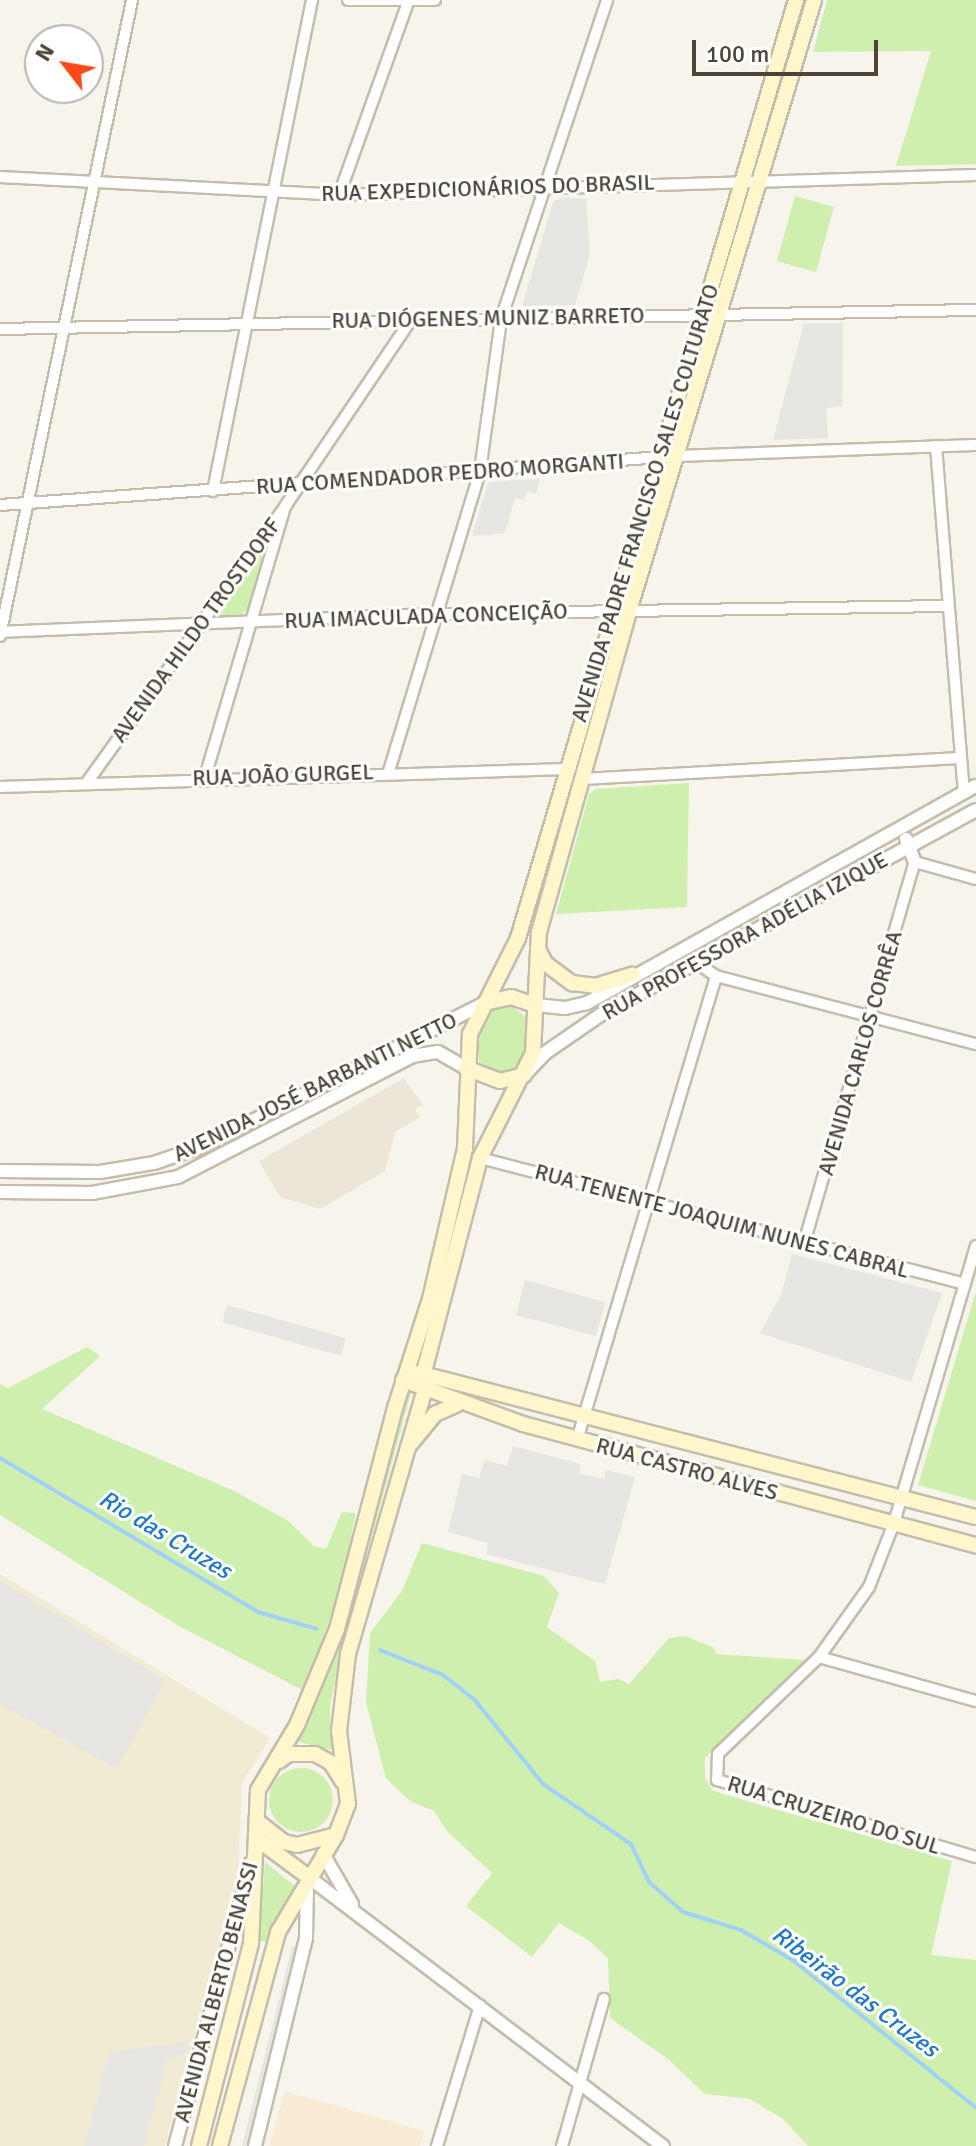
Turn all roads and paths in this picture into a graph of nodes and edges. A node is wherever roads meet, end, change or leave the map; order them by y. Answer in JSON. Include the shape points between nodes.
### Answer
{"nodes":[{"id":1,"x":132,"y":0,"type":"edge"},
{"id":2,"x":312,"y":0,"type":"edge"},
{"id":3,"x":348,"y":0,"type":"edge"},
{"id":4,"x":435,"y":0,"type":"edge"},
{"id":5,"x":607,"y":0,"type":"edge"},
{"id":6,"x":796,"y":0,"type":"edge"},
{"id":7,"x":814,"y":0,"type":"edge"},
{"id":8,"x":409,"y":1,"type":"edge"},
{"id":9,"x":976,"y":175,"type":"edge"},
{"id":10,"x":0,"y":177,"type":"edge"},
{"id":11,"x":758,"y":180,"type":"junction"},
{"id":12,"x":91,"y":181,"type":"junction"},
{"id":13,"x":741,"y":181,"type":"junction"},
{"id":14,"x":548,"y":185,"type":"junction"},
{"id":15,"x":274,"y":192,"type":"junction"},
{"id":16,"x":339,"y":195,"type":"junction"},
{"id":17,"x":976,"y":310,"type":"edge"},
{"id":18,"x":718,"y":314,"type":"junction"},
{"id":19,"x":701,"y":315,"type":"junction"},
{"id":20,"x":501,"y":319,"type":"junction"},
{"id":21,"x":411,"y":320,"type":"junction"},
{"id":22,"x":248,"y":321,"type":"junction"},
{"id":23,"x":62,"y":328,"type":"junction"},
{"id":24,"x":0,"y":329,"type":"edge"},
{"id":25,"x":976,"y":445,"type":"edge"},
{"id":26,"x":936,"y":446,"type":"junction"},
{"id":27,"x":676,"y":456,"type":"junction"},
{"id":28,"x":659,"y":457,"type":"junction"},
{"id":29,"x":480,"y":471,"type":"junction"},
{"id":30,"x":297,"y":487,"type":"junction"},
{"id":31,"x":213,"y":491,"type":"junction"},
{"id":32,"x":27,"y":503,"type":"junction"},
{"id":33,"x":0,"y":505,"type":"edge"},
{"id":34,"x":286,"y":505,"type":"junction"},
{"id":35,"x":948,"y":606,"type":"junction"},
{"id":36,"x":612,"y":611,"type":"junction"},
{"id":37,"x":629,"y":611,"type":"junction"},
{"id":38,"x":436,"y":614,"type":"junction"},
{"id":39,"x":198,"y":622,"type":"junction"},
{"id":40,"x":252,"y":622,"type":"junction"},
{"id":41,"x":0,"y":634,"type":"edge"},
{"id":42,"x":959,"y":758,"type":"junction"},
{"id":43,"x":566,"y":769,"type":"junction"},
{"id":44,"x":389,"y":771,"type":"junction"},
{"id":45,"x":205,"y":777,"type":"junction"},
{"id":46,"x":582,"y":779,"type":"junction"},
{"id":47,"x":88,"y":781,"type":"junction"},
{"id":48,"x":976,"y":786,"type":"edge"},
{"id":49,"x":0,"y":787,"type":"edge"},
{"id":50,"x":964,"y":793,"type":"junction"},
{"id":51,"x":976,"y":810,"type":"edge"},
{"id":52,"x":901,"y":831,"type":"junction"},
{"id":53,"x":909,"y":847,"type":"junction"},
{"id":54,"x":915,"y":862,"type":"junction"},
{"id":55,"x":976,"y":879,"type":"edge"},
{"id":56,"x":537,"y":948,"type":"junction"},
{"id":57,"x":679,"y":949,"type":"junction"},
{"id":58,"x":693,"y":960,"type":"junction"},
{"id":59,"x":632,"y":975,"type":"junction"},
{"id":60,"x":716,"y":976,"type":"junction"},
{"id":61,"x":485,"y":1003,"type":"junction"},
{"id":62,"x":536,"y":1005,"type":"junction"},
{"id":63,"x":871,"y":1017,"type":"junction"},
{"id":64,"x":976,"y":1044,"type":"edge"},
{"id":65,"x":466,"y":1068,"type":"junction"},
{"id":66,"x":524,"y":1075,"type":"junction"},
{"id":67,"x":480,"y":1158,"type":"junction"},
{"id":68,"x":0,"y":1171,"type":"edge"},
{"id":69,"x":0,"y":1192,"type":"edge"},
{"id":70,"x":648,"y":1199,"type":"junction"},
{"id":71,"x":804,"y":1243,"type":"junction"},
{"id":72,"x":976,"y":1246,"type":"edge"},
{"id":73,"x":965,"y":1284,"type":"junction"},
{"id":74,"x":425,"y":1372,"type":"junction"},
{"id":75,"x":404,"y":1378,"type":"junction"},
{"id":76,"x":425,"y":1389,"type":"junction"},
{"id":77,"x":529,"y":1401,"type":"junction"},
{"id":78,"x":457,"y":1404,"type":"junction"},
{"id":79,"x":583,"y":1415,"type":"junction"},
{"id":80,"x":523,"y":1424,"type":"junction"},
{"id":81,"x":577,"y":1440,"type":"junction"},
{"id":82,"x":401,"y":1458,"type":"junction"},
{"id":83,"x":901,"y":1501,"type":"junction"},
{"id":84,"x":976,"y":1517,"type":"edge"},
{"id":85,"x":894,"y":1523,"type":"junction"},
{"id":86,"x":976,"y":1545,"type":"edge"},
{"id":87,"x":819,"y":1657,"type":"junction"},
{"id":88,"x":976,"y":1701,"type":"edge"},
{"id":89,"x":277,"y":1762,"type":"junction"},
{"id":90,"x":347,"y":1789,"type":"junction"},
{"id":91,"x":257,"y":1821,"type":"junction"},
{"id":92,"x":336,"y":1835,"type":"junction"},
{"id":93,"x":257,"y":1839,"type":"junction"},
{"id":94,"x":323,"y":1854,"type":"junction"},
{"id":95,"x":976,"y":1857,"type":"edge"},
{"id":96,"x":307,"y":1876,"type":"junction"},
{"id":97,"x":367,"y":1922,"type":"junction"},
{"id":98,"x":604,"y":1999,"type":"dead end"},
{"id":99,"x":480,"y":2005,"type":"junction"},
{"id":100,"x":581,"y":2082,"type":"junction"},
{"id":101,"x":175,"y":2146,"type":"edge"},
{"id":102,"x":199,"y":2146,"type":"edge"},
{"id":103,"x":220,"y":2146,"type":"edge"},
{"id":104,"x":255,"y":2146,"type":"edge"},
{"id":105,"x":437,"y":2146,"type":"edge"},
{"id":106,"x":562,"y":2146,"type":"edge"},
{"id":107,"x":663,"y":2146,"type":"edge"}],
"edges":[{"from":1,"to":12,"type":"street"},
{"from":2,"to":15,"type":"street"},
{"from":3,"to":8,"type":"street"},
{"from":4,"to":8,"type":"street"},
{"from":5,"to":14,"type":"street"},
{"from":6,"to":13,"type":"main road","name":"AVENIDA PADRE FRANCISCO SALES COLTURATO"},
{"from":7,"to":11,"type":"main road","name":"AVENIDA PADRE FRANCISCO SALES COLTURATO"},
{"from":8,"to":16,"type":"street"},
{"from":9,"to":11,"type":"street","name":"RUA EXPEDICIONÁRIOS DO BRASIL"},
{"from":10,"to":12,"type":"street","name":"RUA EXPEDICIONÁRIOS DO BRASIL"},
{"from":11,"to":13,"type":"street","name":"RUA EXPEDICIONÁRIOS DO BRASIL"},
{"from":11,"to":18,"type":"main road","name":"AVENIDA PADRE FRANCISCO SALES COLTURATO"},
{"from":12,"to":15,"type":"street","name":"RUA EXPEDICIONÁRIOS DO BRASIL"},
{"from":12,"to":23,"type":"street"},
{"from":13,"to":14,"type":"street","name":"RUA EXPEDICIONÁRIOS DO BRASIL"},
{"from":13,"to":19,"type":"main road","name":"AVENIDA PADRE FRANCISCO SALES COLTURATO"},
{"from":14,"to":16,"type":"street","name":"RUA EXPEDICIONÁRIOS DO BRASIL"},
{"from":14,"to":20,"type":"street"},
{"from":15,"to":16,"type":"street","name":"RUA EXPEDICIONÁRIOS DO BRASIL"},
{"from":15,"to":22,"type":"street"},
{"from":17,"to":18,"type":"street","name":"RUA DIÓGENES MUNIZ BARRETO"},
{"from":18,"to":19,"type":"street","name":"RUA DIÓGENES MUNIZ BARRETO"},
{"from":18,"to":27,"type":"main road","name":"AVENIDA PADRE FRANCISCO SALES COLTURATO"},
{"from":19,"to":20,"type":"street","name":"RUA DIÓGENES MUNIZ BARRETO"},
{"from":19,"to":28,"type":"main road","name":"AVENIDA PADRE FRANCISCO SALES COLTURATO"},
{"from":20,"to":21,"type":"street","name":"RUA DIÓGENES MUNIZ BARRETO"},
{"from":20,"to":29,"type":"street"},
{"from":21,"to":22,"type":"street","name":"RUA DIÓGENES MUNIZ BARRETO"},
{"from":21,"to":30,"type":"street","name":"AVENIDA HILDO TROSTDORF"},
{"from":22,"to":23,"type":"street","name":"RUA DIÓGENES MUNIZ BARRETO"},
{"from":22,"to":31,"type":"street"},
{"from":23,"to":24,"type":"street","name":"RUA DIÓGENES MUNIZ BARRETO"},
{"from":23,"to":32,"type":"street"},
{"from":25,"to":26,"type":"street","name":"RUA COMENDADOR PEDRO MORGANTI"},
{"from":26,"to":27,"type":"street","name":"RUA COMENDADOR PEDRO MORGANTI"},
{"from":26,"to":35,"type":"street"},
{"from":27,"to":28,"type":"street","name":"RUA COMENDADOR PEDRO MORGANTI"},
{"from":27,"to":37,"type":"main road","name":"AVENIDA PADRE FRANCISCO SALES COLTURATO"},
{"from":28,"to":29,"type":"street","name":"RUA COMENDADOR PEDRO MORGANTI"},
{"from":28,"to":36,"type":"main road","name":"AVENIDA PADRE FRANCISCO SALES COLTURATO"},
{"from":29,"to":30,"type":"street","name":"RUA COMENDADOR PEDRO MORGANTI"},
{"from":29,"to":38,"type":"street"},
{"from":30,"to":31,"type":"street","name":"RUA COMENDADOR PEDRO MORGANTI"},
{"from":30,"to":34,"type":"street","name":"AVENIDA HILDO TROSTDORF"},
{"from":31,"to":32,"type":"street","name":"RUA COMENDADOR PEDRO MORGANTI"},
{"from":32,"to":33,"type":"street","name":"RUA COMENDADOR PEDRO MORGANTI"},
{"from":32,"to":41,"type":"street"},
{"from":34,"to":39,"type":"street","name":"AVENIDA HILDO TROSTDORF"},
{"from":34,"to":40,"type":"street"},
{"from":35,"to":37,"type":"street","name":"RUA IMACULADA CONCEIÇÃO"},
{"from":35,"to":42,"type":"street"},
{"from":36,"to":37,"type":"street","name":"RUA IMACULADA CONCEIÇÃO"},
{"from":36,"to":38,"type":"street","name":"RUA IMACULADA CONCEIÇÃO"},
{"from":36,"to":43,"type":"main road","name":"AVENIDA PADRE FRANCISCO SALES COLTURATO"},
{"from":37,"to":46,"type":"main road","name":"AVENIDA PADRE FRANCISCO SALES COLTURATO"},
{"from":38,"to":40,"type":"street","name":"RUA IMACULADA CONCEIÇÃO"},
{"from":38,"to":44,"type":"street"},
{"from":39,"to":40,"type":"street","name":"RUA IMACULADA CONCEIÇÃO"},
{"from":39,"to":41,"type":"street","name":"RUA IMACULADA CONCEIÇÃO"},
{"from":39,"to":47,"type":"street","name":"AVENIDA HILDO TROSTDORF"},
{"from":40,"to":45,"type":"street"},
{"from":42,"to":46,"type":"street"},
{"from":42,"to":50,"type":"street"},
{"from":43,"to":44,"type":"street","name":"RUA JOÃO GURGEL"},
{"from":43,"to":61,"type":"main road","name":"AVENIDA PADRE FRANCISCO SALES COLTURATO","via":[[518,938]]},
{"from":44,"to":45,"type":"street","name":"RUA JOÃO GURGEL"},
{"from":45,"to":47,"type":"street","name":"RUA JOÃO GURGEL"},
{"from":46,"to":56,"type":"main road","name":"AVENIDA PADRE FRANCISCO SALES COLTURATO"},
{"from":47,"to":49,"type":"street","name":"RUA JOÃO GURGEL"},
{"from":48,"to":50,"type":"street","name":"RUA PROFESSORA ADÉLIA IZIQUE"},
{"from":50,"to":52,"type":"street","name":"RUA PROFESSORA ADÉLIA IZIQUE"},
{"from":51,"to":53,"type":"street","name":"RUA PROFESSORA ADÉLIA IZIQUE"},
{"from":52,"to":53,"type":"street"},
{"from":52,"to":57,"type":"street","name":"RUA PROFESSORA ADÉLIA IZIQUE"},
{"from":53,"to":54,"type":"street"},
{"from":53,"to":58,"type":"street","name":"RUA PROFESSORA ADÉLIA IZIQUE"},
{"from":54,"to":55,"type":"street"},
{"from":54,"to":63,"type":"street","name":"AVENIDA CARLOS CORRÊA"},
{"from":56,"to":59,"type":"main road","via":[[545,963],[572,983],[595,986]]},
{"from":56,"to":62,"type":"main road","name":"AVENIDA PADRE FRANCISCO SALES COLTURATO"},
{"from":57,"to":58,"type":"street"},
{"from":57,"to":59,"type":"street","name":"RUA PROFESSORA ADÉLIA IZIQUE"},
{"from":58,"to":60,"type":"street"},
{"from":58,"to":66,"type":"street","name":"RUA PROFESSORA ADÉLIA IZIQUE","via":[[600,1015],[545,1053]]},
{"from":59,"to":62,"type":"street","name":"RUA PROFESSORA ADÉLIA IZIQUE","via":[[587,1003],[565,1008]]},
{"from":60,"to":63,"type":"street"},
{"from":60,"to":70,"type":"street"},
{"from":61,"to":62,"type":"main road","via":[[511,997]]},
{"from":61,"to":65,"type":"main road","via":[[470,1034]]},
{"from":61,"to":68,"type":"street","name":"AVENIDA JOSÉ BARBANTI NETTO","via":[[201,1147],[154,1163],[100,1172]]},
{"from":62,"to":66,"type":"main road","via":[[535,1041]]},
{"from":63,"to":64,"type":"street"},
{"from":63,"to":71,"type":"street","name":"AVENIDA CARLOS CORRÊA"},
{"from":65,"to":66,"type":"main road","via":[[487,1080]]},
{"from":65,"to":69,"type":"street","name":"AVENIDA JOSÉ BARBANTI NETTO","via":[[438,1052],[412,1056],[214,1163],[172,1179],[92,1193]]},
{"from":65,"to":75,"type":"main road","via":[[465,1148],[430,1299]]},
{"from":66,"to":67,"type":"main road"},
{"from":67,"to":70,"type":"street","name":"RUA TENENTE JOAQUIM NUNES CABRAL"},
{"from":67,"to":74,"type":"main road"},
{"from":70,"to":71,"type":"street","name":"RUA TENENTE JOAQUIM NUNES CABRAL"},
{"from":70,"to":79,"type":"street"},
{"from":71,"to":73,"type":"street","name":"RUA TENENTE JOAQUIM NUNES CABRAL"},
{"from":72,"to":73,"type":"street"},
{"from":73,"to":83,"type":"street"},
{"from":74,"to":75,"type":"main road","name":"RUA CASTRO ALVES"},
{"from":74,"to":76,"type":"main road"},
{"from":74,"to":77,"type":"main road","name":"RUA CASTRO ALVES"},
{"from":75,"to":76,"type":"main road","name":"RUA CASTRO ALVES"},
{"from":75,"to":89,"type":"main road","via":[[337,1629]]},
{"from":76,"to":78,"type":"main road","name":"RUA CASTRO ALVES"},
{"from":76,"to":82,"type":"main road"},
{"from":77,"to":79,"type":"main road","name":"RUA CASTRO ALVES"},
{"from":77,"to":80,"type":"main road"},
{"from":78,"to":80,"type":"main road","name":"RUA CASTRO ALVES"},
{"from":78,"to":82,"type":"main road","via":[[435,1414]]},
{"from":79,"to":81,"type":"street"},
{"from":79,"to":83,"type":"main road","name":"RUA CASTRO ALVES"},
{"from":80,"to":81,"type":"main road","name":"RUA CASTRO ALVES"},
{"from":81,"to":85,"type":"main road","name":"RUA CASTRO ALVES"},
{"from":82,"to":90,"type":"main road","via":[[341,1688],[339,1731]]},
{"from":83,"to":84,"type":"main road","name":"RUA CASTRO ALVES"},
{"from":83,"to":85,"type":"street"},
{"from":85,"to":86,"type":"main road","name":"RUA CASTRO ALVES"},
{"from":85,"to":87,"type":"street","via":[[869,1587]]},
{"from":87,"to":88,"type":"street"},
{"from":87,"to":95,"type":"street","name":"RUA CRUZEIRO DO SUL","via":[[718,1754],[717,1780]]},
{"from":89,"to":90,"type":"main road","via":[[289,1754],[315,1754],[331,1763]]},
{"from":89,"to":91,"type":"main road","via":[[258,1790]]},
{"from":90,"to":92,"type":"main road","via":[[348,1804]]},
{"from":91,"to":92,"type":"main road","via":[[284,1842],[297,1845]]},
{"from":91,"to":93,"type":"main road"},
{"from":92,"to":94,"type":"main road"},
{"from":93,"to":96,"type":"main road"},
{"from":93,"to":101,"type":"street","name":"AVENIDA ALBERTO BENASSI"},
{"from":93,"to":102,"type":"main road","via":[[251,1944]]},
{"from":94,"to":96,"type":"main road"},
{"from":94,"to":97,"type":"street","via":[[330,1874]]},
{"from":96,"to":97,"type":"street"},
{"from":96,"to":103,"type":"main road","via":[[272,1949]]},
{"from":96,"to":104,"type":"street","via":[[306,1939]]},
{"from":97,"to":99,"type":"street"},
{"from":98,"to":100,"type":"street"},
{"from":99,"to":100,"type":"street"},
{"from":99,"to":105,"type":"street"},
{"from":100,"to":106,"type":"street"},
{"from":100,"to":107,"type":"street"}]}
